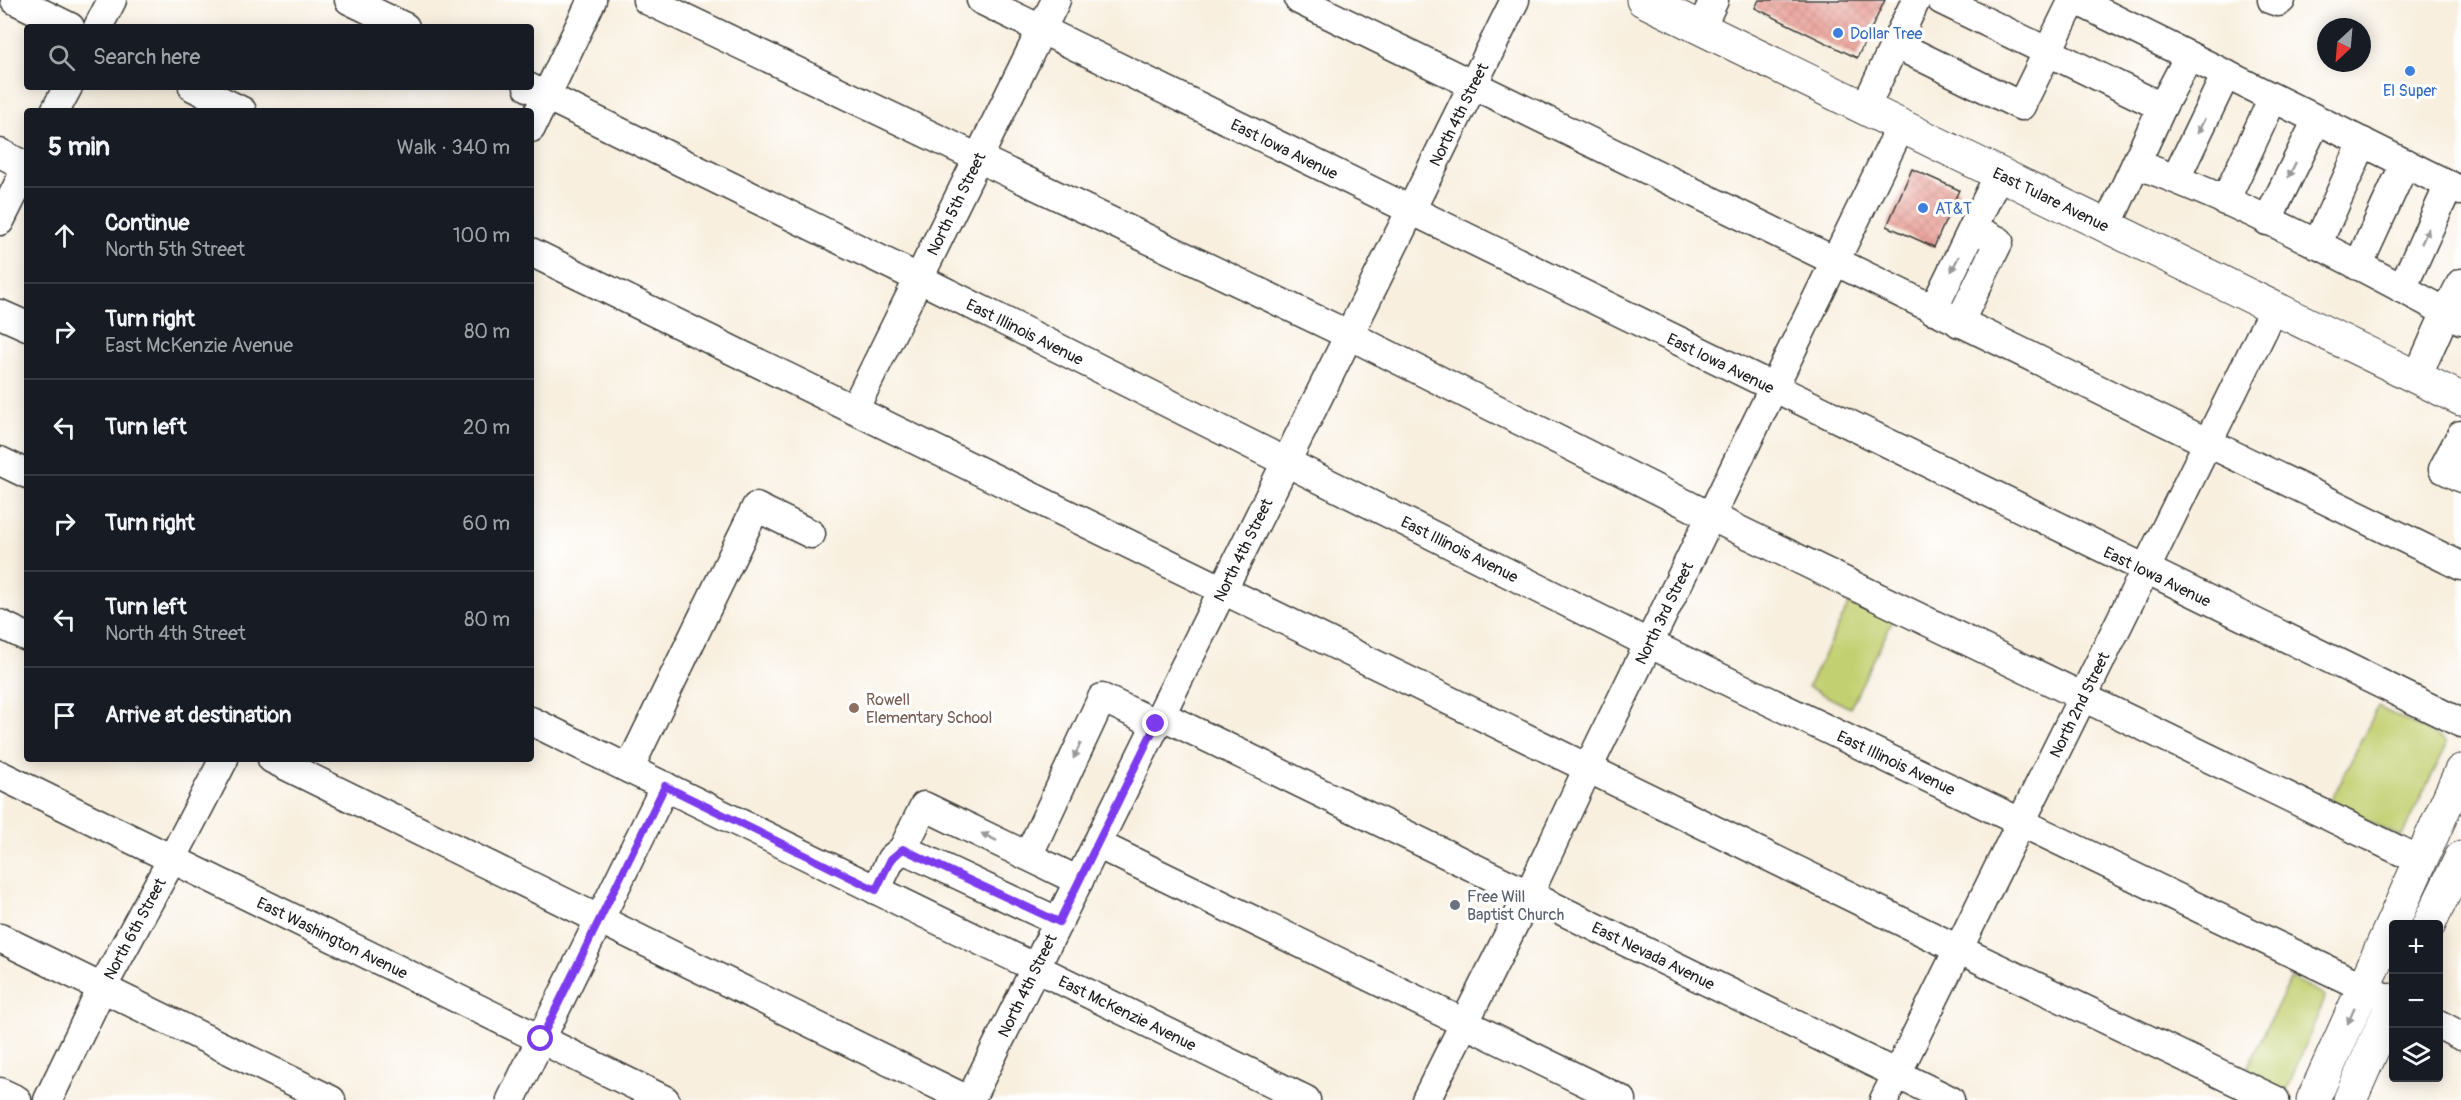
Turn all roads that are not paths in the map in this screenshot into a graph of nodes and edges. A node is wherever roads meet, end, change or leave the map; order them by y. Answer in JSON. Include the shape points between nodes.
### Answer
{"nodes":[{"id":1,"x":15,"y":0,"type":"edge"},
{"id":2,"x":112,"y":0,"type":"edge"},
{"id":3,"x":350,"y":0,"type":"edge"},
{"id":4,"x":592,"y":0,"type":"edge"},
{"id":5,"x":647,"y":0,"type":"edge"},
{"id":6,"x":981,"y":0,"type":"edge"},
{"id":7,"x":1056,"y":0,"type":"edge"},
{"id":8,"x":1299,"y":0,"type":"edge"},
{"id":9,"x":1515,"y":0,"type":"edge"},
{"id":10,"x":1643,"y":0,"type":"edge"},
{"id":11,"x":1916,"y":0,"type":"edge"},
{"id":12,"x":1941,"y":0,"type":"edge"},
{"id":13,"x":2074,"y":0,"type":"edge"},
{"id":14,"x":2272,"y":0,"type":"edge"},
{"id":15,"x":2281,"y":0,"type":"edge"},
{"id":16,"x":1708,"y":14,"type":"edge"},
{"id":17,"x":64,"y":24,"type":"edge"},
{"id":18,"x":100,"y":24,"type":"edge"},
{"id":19,"x":399,"y":24,"type":"edge"},
{"id":20,"x":1043,"y":30,"type":"junction"},
{"id":21,"x":1895,"y":44,"type":"junction"},
{"id":22,"x":2047,"y":52,"type":"junction"},
{"id":23,"x":2188,"y":56,"type":"junction"},
{"id":24,"x":2226,"y":74,"type":"junction"},
{"id":25,"x":1473,"y":85,"type":"junction"},
{"id":26,"x":66,"y":90,"type":"edge"},
{"id":27,"x":199,"y":90,"type":"edge"},
{"id":28,"x":538,"y":92,"type":"edge"},
{"id":29,"x":2273,"y":98,"type":"junction"},
{"id":30,"x":2162,"y":107,"type":"junction"},
{"id":31,"x":58,"y":108,"type":"edge"},
{"id":32,"x":236,"y":108,"type":"edge"},
{"id":33,"x":1865,"y":108,"type":"junction"},
{"id":34,"x":534,"y":113,"type":"edge"},
{"id":35,"x":2317,"y":120,"type":"junction"},
{"id":36,"x":1901,"y":126,"type":"junction"},
{"id":37,"x":2363,"y":142,"type":"junction"},
{"id":38,"x":0,"y":153,"type":"edge"},
{"id":39,"x":977,"y":159,"type":"junction"},
{"id":40,"x":2405,"y":163,"type":"junction"},
{"id":41,"x":2136,"y":164,"type":"junction"},
{"id":42,"x":24,"y":165,"type":"edge"},
{"id":43,"x":24,"y":173,"type":"edge"},
{"id":44,"x":1999,"y":174,"type":"junction"},
{"id":45,"x":2176,"y":178,"type":"junction"},
{"id":46,"x":2455,"y":188,"type":"edge"},
{"id":47,"x":2225,"y":201,"type":"junction"},
{"id":48,"x":1411,"y":209,"type":"junction"},
{"id":49,"x":0,"y":221,"type":"edge"},
{"id":50,"x":2267,"y":221,"type":"junction"},
{"id":51,"x":2107,"y":226,"type":"junction"},
{"id":52,"x":1972,"y":228,"type":"junction"},
{"id":53,"x":2317,"y":245,"type":"junction"},
{"id":54,"x":534,"y":253,"type":"edge"},
{"id":55,"x":1834,"y":262,"type":"junction"},
{"id":56,"x":2358,"y":266,"type":"junction"},
{"id":57,"x":918,"y":278,"type":"junction"},
{"id":58,"x":2461,"y":283,"type":"edge"},
{"id":59,"x":2402,"y":289,"type":"junction"},
{"id":60,"x":2274,"y":308,"type":"junction"},
{"id":61,"x":1933,"y":310,"type":"junction"},
{"id":62,"x":0,"y":314,"type":"edge"},
{"id":63,"x":2453,"y":316,"type":"edge"},
{"id":64,"x":1959,"y":323,"type":"junction"},
{"id":65,"x":24,"y":325,"type":"edge"},
{"id":66,"x":1349,"y":335,"type":"junction"},
{"id":67,"x":2417,"y":377,"type":"junction"},
{"id":68,"x":1772,"y":389,"type":"junction"},
{"id":69,"x":2461,"y":399,"type":"edge"},
{"id":70,"x":854,"y":410,"type":"junction"},
{"id":71,"x":2461,"y":435,"type":"edge"},
{"id":72,"x":2207,"y":444,"type":"junction"},
{"id":73,"x":0,"y":461,"type":"edge"},
{"id":74,"x":1286,"y":462,"type":"junction"},
{"id":75,"x":24,"y":473,"type":"edge"},
{"id":76,"x":2461,"y":478,"type":"edge"},
{"id":77,"x":1710,"y":516,"type":"junction"},
{"id":78,"x":811,"y":534,"type":"dead end"},
{"id":79,"x":2461,"y":566,"type":"edge"},
{"id":80,"x":2144,"y":571,"type":"junction"},
{"id":81,"x":1223,"y":589,"type":"junction"},
{"id":82,"x":0,"y":624,"type":"edge"},
{"id":83,"x":24,"y":636,"type":"edge"},
{"id":84,"x":1648,"y":643,"type":"junction"},
{"id":85,"x":2081,"y":697,"type":"junction"},
{"id":86,"x":1159,"y":720,"type":"junction"},
{"id":87,"x":534,"y":722,"type":"edge"},
{"id":88,"x":2461,"y":723,"type":"edge"},
{"id":89,"x":222,"y":762,"type":"edge"},
{"id":90,"x":278,"y":762,"type":"edge"},
{"id":91,"x":1588,"y":768,"type":"junction"},
{"id":92,"x":629,"y":769,"type":"junction"},
{"id":93,"x":2461,"y":771,"type":"edge"},
{"id":94,"x":0,"y":775,"type":"edge"},
{"id":95,"x":665,"y":786,"type":"junction"},
{"id":96,"x":2461,"y":815,"type":"edge"},
{"id":97,"x":2022,"y":822,"type":"junction"},
{"id":98,"x":1097,"y":844,"type":"junction"},
{"id":99,"x":903,"y":849,"type":"junction"},
{"id":100,"x":1028,"y":856,"type":"junction"},
{"id":101,"x":172,"y":859,"type":"junction"},
{"id":102,"x":2421,"y":861,"type":"junction"},
{"id":103,"x":2458,"y":869,"type":"edge"},
{"id":104,"x":1079,"y":881,"type":"junction"},
{"id":105,"x":876,"y":890,"type":"junction"},
{"id":106,"x":1530,"y":894,"type":"junction"},
{"id":107,"x":600,"y":918,"type":"junction"},
{"id":108,"x":2431,"y":920,"type":"edge"},
{"id":109,"x":1059,"y":922,"type":"junction"},
{"id":110,"x":0,"y":938,"type":"edge"},
{"id":111,"x":1960,"y":950,"type":"junction"},
{"id":112,"x":1036,"y":968,"type":"junction"},
{"id":113,"x":2364,"y":986,"type":"junction"},
{"id":114,"x":102,"y":988,"type":"junction"},
{"id":115,"x":2389,"y":999,"type":"edge"},
{"id":116,"x":2389,"y":1010,"type":"edge"},
{"id":117,"x":1464,"y":1025,"type":"junction"},
{"id":118,"x":2443,"y":1026,"type":"edge"},
{"id":119,"x":2461,"y":1036,"type":"edge"},
{"id":120,"x":541,"y":1039,"type":"junction"},
{"id":121,"x":1897,"y":1074,"type":"junction"},
{"id":122,"x":0,"y":1092,"type":"edge"},
{"id":123,"x":17,"y":1100,"type":"edge"},
{"id":124,"x":48,"y":1100,"type":"edge"},
{"id":125,"x":331,"y":1100,"type":"edge"},
{"id":126,"x":511,"y":1100,"type":"edge"},
{"id":127,"x":665,"y":1100,"type":"edge"},
{"id":128,"x":969,"y":1100,"type":"edge"},
{"id":129,"x":1306,"y":1100,"type":"edge"},
{"id":130,"x":1426,"y":1100,"type":"edge"},
{"id":131,"x":1622,"y":1100,"type":"edge"},
{"id":132,"x":1884,"y":1100,"type":"edge"},
{"id":133,"x":1950,"y":1100,"type":"edge"},
{"id":134,"x":2275,"y":1100,"type":"edge"},
{"id":135,"x":2313,"y":1100,"type":"edge"},
{"id":136,"x":2350,"y":1100,"type":"edge"}],
"edges":[{"from":1,"to":17,"type":"street"},
{"from":2,"to":18,"type":"street"},
{"from":3,"to":19,"type":"street"},
{"from":4,"to":28,"type":"street"},
{"from":5,"to":39,"type":"street"},
{"from":6,"to":20,"type":"street","name":"East Iowa Avenue"},
{"from":7,"to":20,"type":"street","name":"North 5th Street"},
{"from":8,"to":25,"type":"street"},
{"from":9,"to":25,"type":"street","name":"North 4th Street"},
{"from":10,"to":16,"type":"main road","name":"East Tulare Avenue"},
{"from":11,"to":21,"type":"street"},
{"from":12,"to":22,"type":"street"},
{"from":13,"to":22,"type":"street"},
{"from":13,"to":23,"type":"street"},
{"from":14,"to":15,"type":"street"},
{"from":16,"to":33,"type":"main road","name":"East Tulare Avenue"},
{"from":20,"to":39,"type":"street","name":"North 5th Street"},
{"from":20,"to":48,"type":"street","name":"East Iowa Avenue"},
{"from":21,"to":22,"type":"street","via":[[2021,106]]},
{"from":21,"to":33,"type":"street"},
{"from":22,"to":30,"type":"street"},
{"from":23,"to":24,"type":"street"},
{"from":23,"to":30,"type":"street"},
{"from":24,"to":29,"type":"street"},
{"from":24,"to":45,"type":"street","one_way":true},
{"from":25,"to":48,"type":"street","name":"North 4th Street"},
{"from":25,"to":55,"type":"street"},
{"from":26,"to":31,"type":"street"},
{"from":27,"to":32,"type":"street"},
{"from":28,"to":34,"type":"street"},
{"from":28,"to":57,"type":"street","name":"East Illinois Avenue"},
{"from":29,"to":35,"type":"street"},
{"from":29,"to":47,"type":"street"},
{"from":30,"to":41,"type":"street"},
{"from":33,"to":36,"type":"main road","name":"East Tulare Avenue"},
{"from":35,"to":37,"type":"street"},
{"from":35,"to":50,"type":"street","one_way":true},
{"from":36,"to":44,"type":"main road","name":"East Tulare Avenue"},
{"from":36,"to":55,"type":"street","name":"North 3rd Street"},
{"from":37,"to":40,"type":"street"},
{"from":37,"to":53,"type":"street"},
{"from":38,"to":42,"type":"street"},
{"from":39,"to":57,"type":"street","name":"North 5th Street"},
{"from":39,"to":66,"type":"street"},
{"from":40,"to":46,"type":"street"},
{"from":40,"to":56,"type":"street"},
{"from":41,"to":45,"type":"street"},
{"from":41,"to":51,"type":"street"},
{"from":43,"to":49,"type":"street"},
{"from":44,"to":51,"type":"main road","name":"East Tulare Avenue"},
{"from":44,"to":52,"type":"street"},
{"from":45,"to":47,"type":"street"},
{"from":59,"to":46,"type":"street","one_way":true},
{"from":47,"to":50,"type":"street"},
{"from":48,"to":66,"type":"street","name":"North 4th Street"},
{"from":48,"to":68,"type":"street","name":"East Iowa Avenue"},
{"from":50,"to":53,"type":"street"},
{"from":51,"to":60,"type":"main road","name":"East Tulare Avenue"},
{"from":52,"to":61,"type":"street","one_way":true},
{"from":52,"to":64,"type":"street","via":[[1999,241]]},
{"from":53,"to":56,"type":"street"},
{"from":54,"to":70,"type":"street"},
{"from":55,"to":61,"type":"street"},
{"from":55,"to":68,"type":"street","name":"North 3rd Street"},
{"from":56,"to":59,"type":"street"},
{"from":57,"to":70,"type":"street","name":"North 5th Street"},
{"from":57,"to":74,"type":"street","name":"East Illinois Avenue"},
{"from":58,"to":63,"type":"street"},
{"from":59,"to":63,"type":"street"},
{"from":60,"to":67,"type":"main road","name":"East Tulare Avenue"},
{"from":60,"to":72,"type":"street","name":"North 2nd Street"},
{"from":61,"to":64,"type":"street"},
{"from":62,"to":65,"type":"street"},
{"from":63,"to":67,"type":"street"},
{"from":64,"to":72,"type":"street"},
{"from":66,"to":74,"type":"street","name":"North 4th Street"},
{"from":66,"to":77,"type":"street"},
{"from":67,"to":69,"type":"main road","name":"East Tulare Avenue"},
{"from":68,"to":77,"type":"street","name":"North 3rd Street"},
{"from":68,"to":80,"type":"street","name":"East Iowa Avenue"},
{"from":70,"to":81,"type":"street"},
{"from":71,"to":76,"type":"street","via":[[2443,469]]},
{"from":72,"to":79,"type":"street"},
{"from":72,"to":80,"type":"street","name":"North 2nd Street"},
{"from":73,"to":75,"type":"street"},
{"from":74,"to":81,"type":"street","name":"North 4th Street"},
{"from":74,"to":84,"type":"street","name":"East Illinois Avenue"},
{"from":77,"to":84,"type":"street","name":"North 3rd Street"},
{"from":77,"to":85,"type":"street"},
{"from":78,"to":92,"type":"street","via":[[756,507]]},
{"from":80,"to":85,"type":"street","name":"North 2nd Street"},
{"from":80,"to":88,"type":"street","name":"East Iowa Avenue"},
{"from":81,"to":86,"type":"street","name":"North 4th Street"},
{"from":81,"to":91,"type":"street"},
{"from":82,"to":83,"type":"street"},
{"from":84,"to":91,"type":"street","name":"North 3rd Street"},
{"from":84,"to":97,"type":"street","name":"East Illinois Avenue"},
{"from":85,"to":97,"type":"street","name":"North 2nd Street"},
{"from":85,"to":102,"type":"street"},
{"from":86,"to":98,"type":"street","name":"North 4th Street"},
{"from":86,"to":100,"type":"street","name":"East Nevada Avenue","one_way":true,"via":[[1102,698]]},
{"from":86,"to":106,"type":"street","name":"East Nevada Avenue"},
{"from":87,"to":92,"type":"street","name":"East McKenzie Avenue"},
{"from":89,"to":101,"type":"street","name":"North 6th Street"},
{"from":90,"to":107,"type":"street"},
{"from":91,"to":106,"type":"street","name":"North 3rd Street"},
{"from":91,"to":111,"type":"street"},
{"from":92,"to":95,"type":"street","name":"East McKenzie Avenue"},
{"from":93,"to":102,"type":"main road"},
{"from":94,"to":101,"type":"street","name":"East Washington Avenue"},
{"from":95,"to":105,"type":"street","name":"East McKenzie Avenue"},
{"from":95,"to":107,"type":"street"},
{"from":96,"to":103,"type":"main road","via":[[2454,839]]},
{"from":97,"to":111,"type":"street","name":"North 2nd Street"},
{"from":97,"to":113,"type":"street","name":"East Illinois Avenue"},
{"from":98,"to":104,"type":"street","name":"North 4th Street"},
{"from":98,"to":117,"type":"street"},
{"from":100,"to":99,"type":"street","one_way":true,"via":[[924,806]]},
{"from":99,"to":105,"type":"street","via":[[891,859]]},
{"from":99,"to":109,"type":"street"},
{"from":100,"to":104,"type":"street"},
{"from":101,"to":114,"type":"street","name":"North 6th Street"},
{"from":101,"to":120,"type":"street","name":"East Washington Avenue"},
{"from":102,"to":113,"type":"main road"},
{"from":103,"to":108,"type":"main road"},
{"from":104,"to":109,"type":"street","name":"North 4th Street"},
{"from":105,"to":112,"type":"street","name":"East McKenzie Avenue"},
{"from":106,"to":117,"type":"street","name":"North 3rd Street"},
{"from":106,"to":121,"type":"street","name":"East Nevada Avenue"},
{"from":107,"to":120,"type":"street"},
{"from":107,"to":128,"type":"street"},
{"from":109,"to":112,"type":"street","name":"North 4th Street"},
{"from":110,"to":114,"type":"street"},
{"from":111,"to":121,"type":"street","name":"North 2nd Street"},
{"from":111,"to":134,"type":"street"},
{"from":112,"to":128,"type":"street","name":"North 4th Street"},
{"from":112,"to":129,"type":"street","name":"East McKenzie Avenue"},
{"from":113,"to":115,"type":"street","name":"East Illinois Avenue"},
{"from":113,"to":135,"type":"main road","one_way":true},
{"from":114,"to":124,"type":"street","name":"North 6th Street"},
{"from":114,"to":125,"type":"street"},
{"from":116,"to":136,"type":"main road"},
{"from":117,"to":130,"type":"street","name":"North 3rd Street"},
{"from":117,"to":131,"type":"street"},
{"from":118,"to":119,"type":"street"},
{"from":120,"to":126,"type":"street"},
{"from":120,"to":127,"type":"street","name":"East Washington Avenue"},
{"from":121,"to":132,"type":"street","name":"North 2nd Street"},
{"from":121,"to":133,"type":"street","name":"East Nevada Avenue"},
{"from":122,"to":123,"type":"street"}]}
